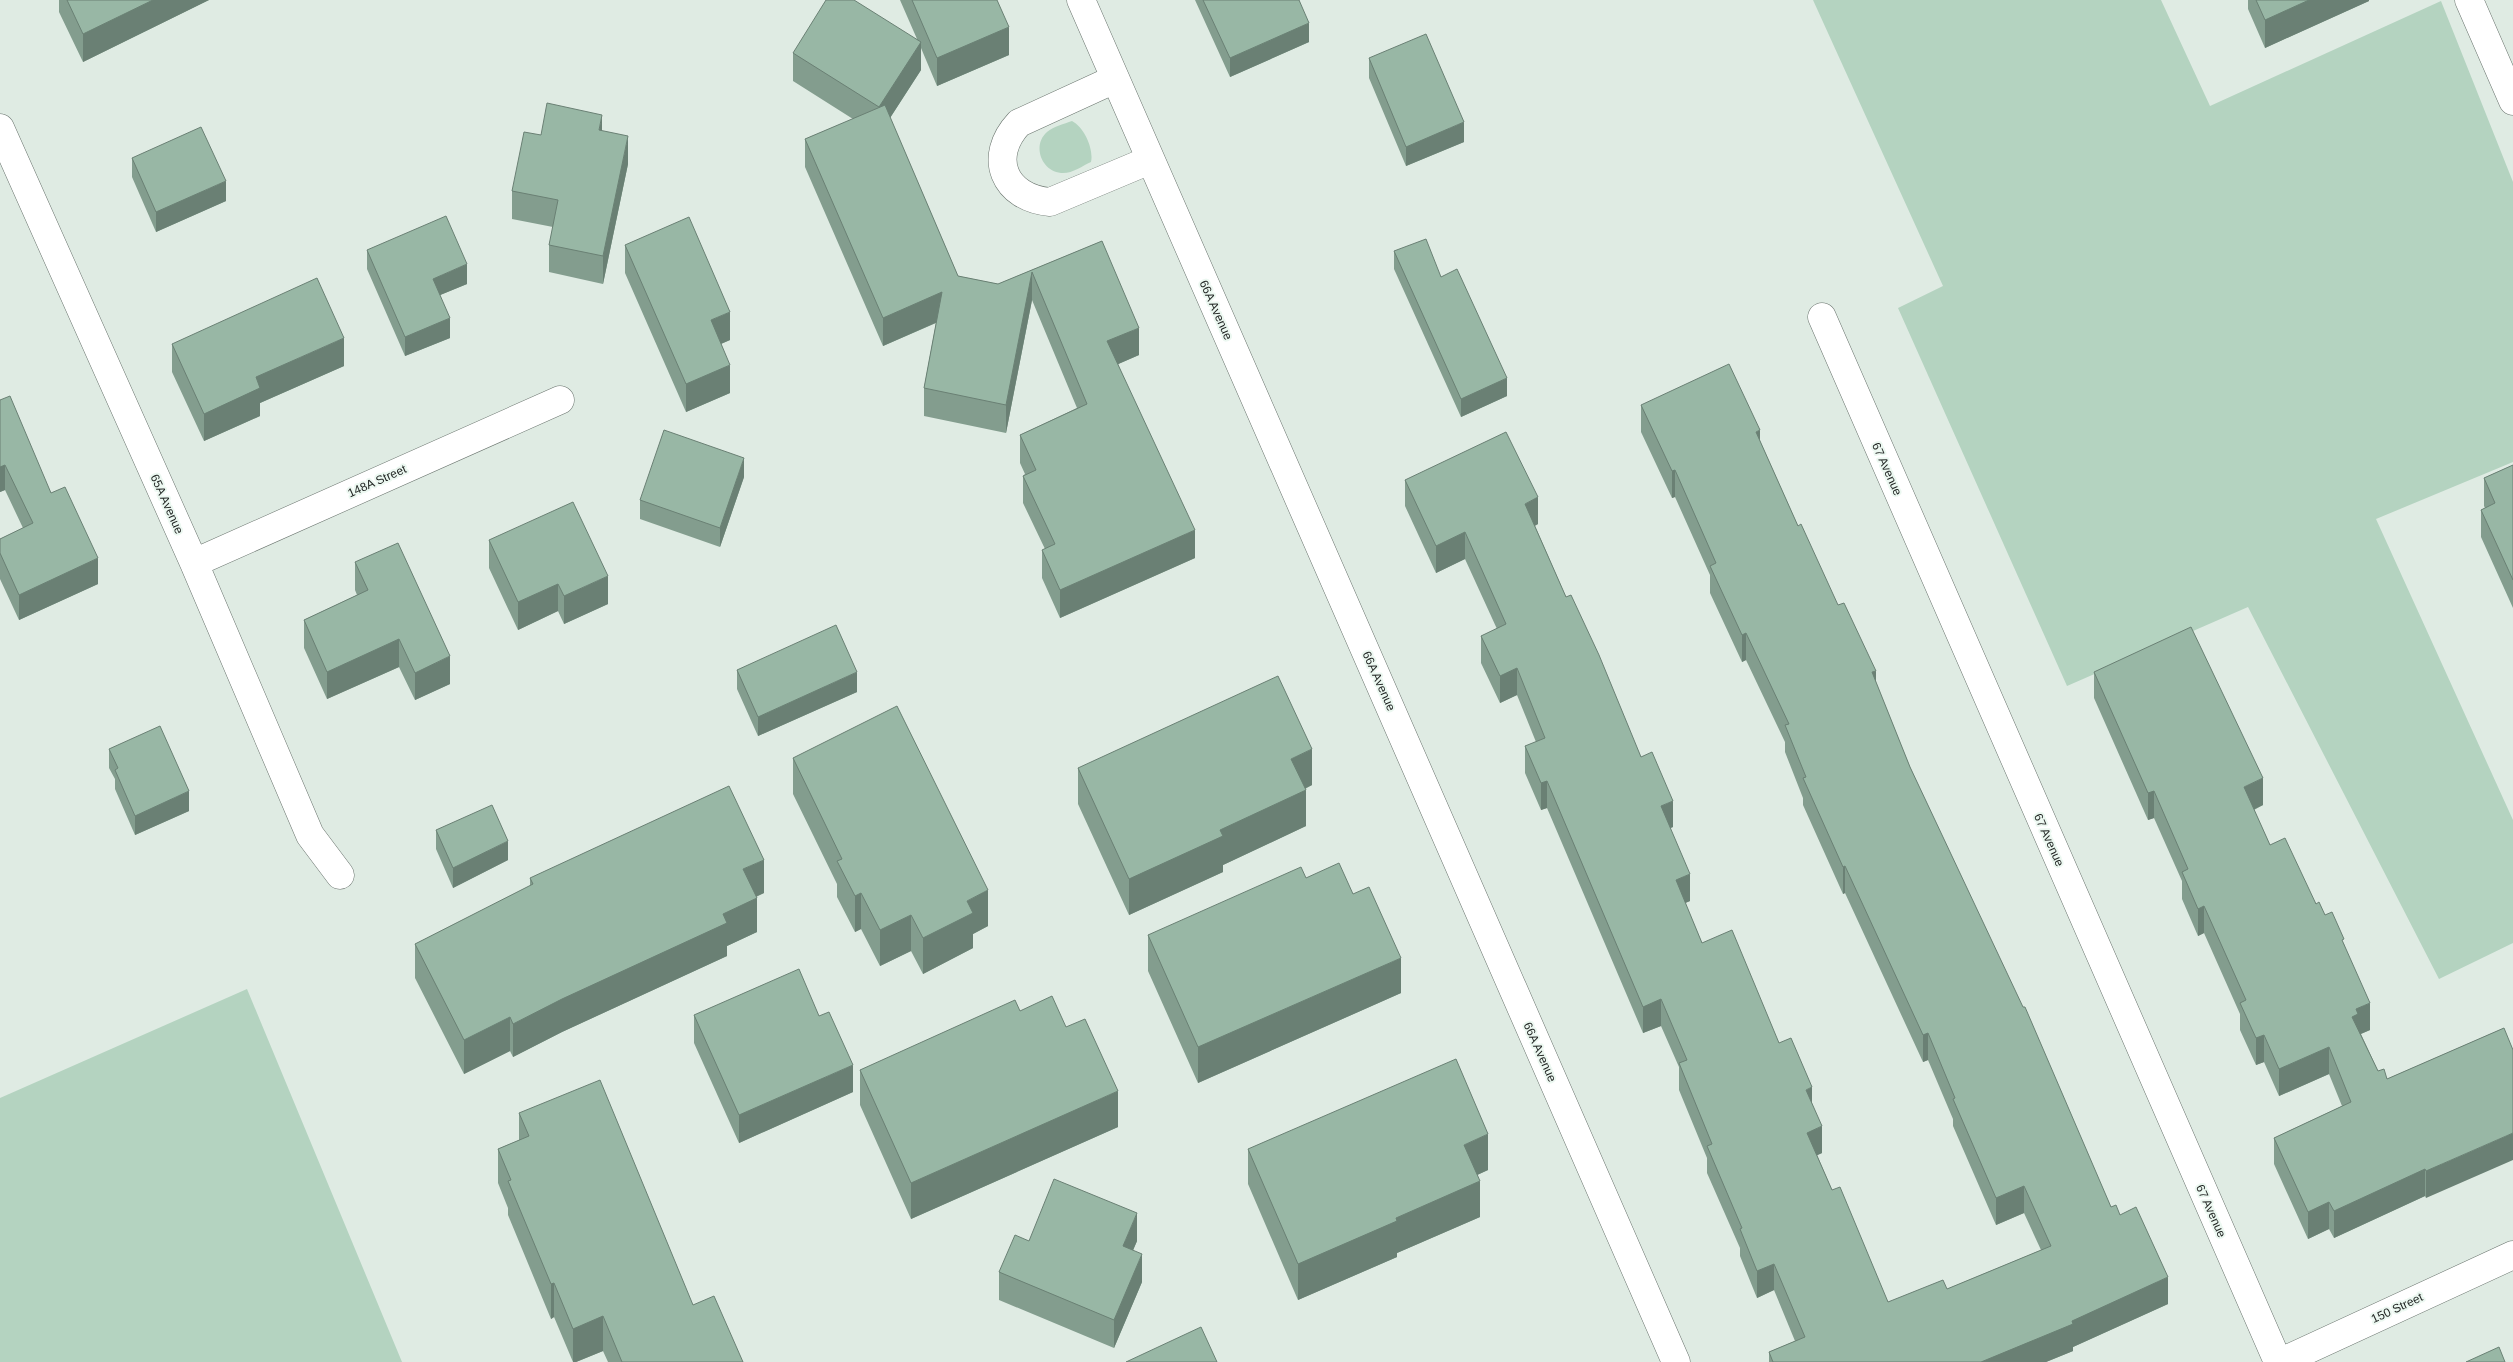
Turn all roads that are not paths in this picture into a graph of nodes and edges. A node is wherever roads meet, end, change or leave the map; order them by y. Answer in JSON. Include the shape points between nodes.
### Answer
{"nodes":[{"id":1,"x":1081,"y":0,"type":"edge"},
{"id":2,"x":2469,"y":0,"type":"edge"},
{"id":3,"x":1115,"y":78,"type":"junction"},
{"id":4,"x":2513,"y":101,"type":"edge"},
{"id":5,"x":0,"y":128,"type":"edge"},
{"id":6,"x":1150,"y":160,"type":"junction"},
{"id":7,"x":1822,"y":317,"type":"dead end"},
{"id":8,"x":560,"y":400,"type":"dead end"},
{"id":9,"x":194,"y":563,"type":"junction"},
{"id":10,"x":340,"y":875,"type":"dead end"},
{"id":11,"x":2513,"y":1255,"type":"edge"},
{"id":12,"x":1676,"y":1362,"type":"edge"},
{"id":13,"x":2279,"y":1362,"type":"edge"}],
"edges":[{"from":1,"to":3,"type":"street","name":"66A Avenue"},
{"from":2,"to":4,"type":"street"},
{"from":3,"to":6,"type":"street","name":"66A Avenue"},
{"from":3,"to":6,"type":"street","via":[[1019,122],[1004,146],[1002,160],[1006,174],[1023,196],[1050,202]]},
{"from":5,"to":9,"type":"street","name":"65A Avenue"},
{"from":6,"to":12,"type":"street","name":"66A Avenue"},
{"from":7,"to":13,"type":"street","name":"67 Avenue"},
{"from":8,"to":9,"type":"street","name":"148A Street"},
{"from":9,"to":10,"type":"street","name":"65A Avenue","via":[[310,835]]},
{"from":11,"to":13,"type":"street","name":"150 Street"}]}
